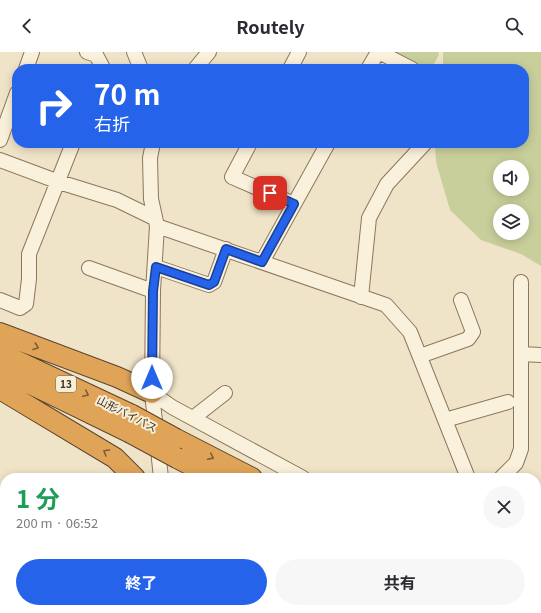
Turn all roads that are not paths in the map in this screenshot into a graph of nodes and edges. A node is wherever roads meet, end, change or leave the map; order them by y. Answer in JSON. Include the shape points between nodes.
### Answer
{"nodes":[{"id":1,"x":32,"y":52,"type":"edge"},
{"id":2,"x":86,"y":52,"type":"edge"},
{"id":3,"x":134,"y":52,"type":"edge"},
{"id":4,"x":209,"y":52,"type":"edge"},
{"id":5,"x":299,"y":52,"type":"edge"},
{"id":6,"x":379,"y":52,"type":"edge"},
{"id":7,"x":28,"y":64,"type":"edge"},
{"id":8,"x":101,"y":64,"type":"edge"},
{"id":9,"x":139,"y":64,"type":"edge"},
{"id":10,"x":199,"y":64,"type":"edge"},
{"id":11,"x":293,"y":64,"type":"edge"},
{"id":12,"x":371,"y":64,"type":"edge"},
{"id":13,"x":402,"y":64,"type":"edge"},
{"id":14,"x":12,"y":107,"type":"edge"},
{"id":15,"x":0,"y":140,"type":"edge"},
{"id":16,"x":71,"y":148,"type":"edge"},
{"id":17,"x":152,"y":148,"type":"edge"},
{"id":18,"x":247,"y":148,"type":"edge"},
{"id":19,"x":325,"y":148,"type":"edge"},
{"id":20,"x":420,"y":148,"type":"edge"},
{"id":21,"x":0,"y":160,"type":"edge"},
{"id":22,"x":59,"y":182,"type":"junction"},
{"id":23,"x":294,"y":204,"type":"junction"},
{"id":24,"x":155,"y":222,"type":"junction"},
{"id":25,"x":226,"y":249,"type":"junction"},
{"id":26,"x":262,"y":262,"type":"junction"},
{"id":27,"x":156,"y":267,"type":"junction"},
{"id":28,"x":89,"y":268,"type":"dead end"},
{"id":29,"x":521,"y":282,"type":"dead end"},
{"id":30,"x":153,"y":291,"type":"junction"},
{"id":31,"x":361,"y":297,"type":"junction"},
{"id":32,"x":0,"y":300,"type":"edge"},
{"id":33,"x":461,"y":300,"type":"dead end"},
{"id":34,"x":0,"y":333,"type":"edge"},
{"id":35,"x":0,"y":353,"type":"edge"},
{"id":36,"x":521,"y":354,"type":"junction"},
{"id":37,"x":541,"y":355,"type":"edge"},
{"id":38,"x":420,"y":356,"type":"junction"},
{"id":39,"x":0,"y":369,"type":"edge"},
{"id":40,"x":0,"y":389,"type":"edge"},
{"id":41,"x":152,"y":393,"type":"junction"},
{"id":42,"x":225,"y":393,"type":"dead end"},
{"id":43,"x":508,"y":402,"type":"dead end"},
{"id":44,"x":193,"y":418,"type":"junction"},
{"id":45,"x":445,"y":420,"type":"junction"},
{"id":46,"x":131,"y":424,"type":"junction"},
{"id":47,"x":176,"y":449,"type":"junction"},
{"id":48,"x":130,"y":473,"type":"edge"},
{"id":49,"x":160,"y":473,"type":"edge"},
{"id":50,"x":209,"y":473,"type":"edge"},
{"id":51,"x":239,"y":473,"type":"edge"},
{"id":52,"x":294,"y":473,"type":"edge"},
{"id":53,"x":466,"y":473,"type":"edge"},
{"id":54,"x":506,"y":473,"type":"edge"}],
"edges":[{"from":1,"to":7,"type":"street"},
{"from":2,"to":8,"type":"street","via":[[96,55]]},
{"from":3,"to":9,"type":"street"},
{"from":4,"to":10,"type":"street"},
{"from":5,"to":11,"type":"street"},
{"from":6,"to":12,"type":"street"},
{"from":6,"to":13,"type":"street"},
{"from":14,"to":15,"type":"street"},
{"from":16,"to":22,"type":"street"},
{"from":17,"to":24,"type":"street","via":[[151,199]]},
{"from":18,"to":23,"type":"street","via":[[232,177]]},
{"from":19,"to":23,"type":"street"},
{"from":20,"to":31,"type":"street","via":[[387,184],[369,218]]},
{"from":21,"to":22,"type":"street"},
{"from":22,"to":24,"type":"street","via":[[117,200]]},
{"from":22,"to":32,"type":"street","via":[[29,254],[26,304],[20,308]]},
{"from":23,"to":26,"type":"street"},
{"from":24,"to":25,"type":"street"},
{"from":24,"to":27,"type":"street"},
{"from":25,"to":26,"type":"street"},
{"from":25,"to":27,"type":"street","via":[[214,282],[209,285]]},
{"from":26,"to":31,"type":"street"},
{"from":27,"to":30,"type":"street"},
{"from":28,"to":30,"type":"street"},
{"from":29,"to":36,"type":"street"},
{"from":30,"to":41,"type":"street"},
{"from":31,"to":38,"type":"street","via":[[386,306],[398,316],[410,332]]},
{"from":33,"to":38,"type":"street","via":[[474,332],[468,339]]},
{"from":34,"to":41,"type":"highway","one_way":true,"via":[[117,377]]},
{"from":35,"to":46,"type":"highway","name":"山形バイパス","number":"13","one_way":true},
{"from":36,"to":37,"type":"street"},
{"from":36,"to":54,"type":"street","via":[[521,449],[516,462]]},
{"from":38,"to":45,"type":"street"},
{"from":39,"to":46,"type":"highway","name":"山形バイパス","number":"13"},
{"from":48,"to":40,"type":"highway","one_way":true,"via":[[115,458]]},
{"from":41,"to":44,"type":"street"},
{"from":41,"to":49,"type":"street"},
{"from":42,"to":44,"type":"street"},
{"from":43,"to":45,"type":"street"},
{"from":44,"to":52,"type":"street"},
{"from":45,"to":53,"type":"street"},
{"from":46,"to":47,"type":"highway","name":"山形バイパス","number":"13","bridge":true},
{"from":47,"to":50,"type":"highway","name":"山形バイパス","number":"13"},
{"from":47,"to":51,"type":"highway","name":"山形バイパス","number":"13","one_way":true}]}
